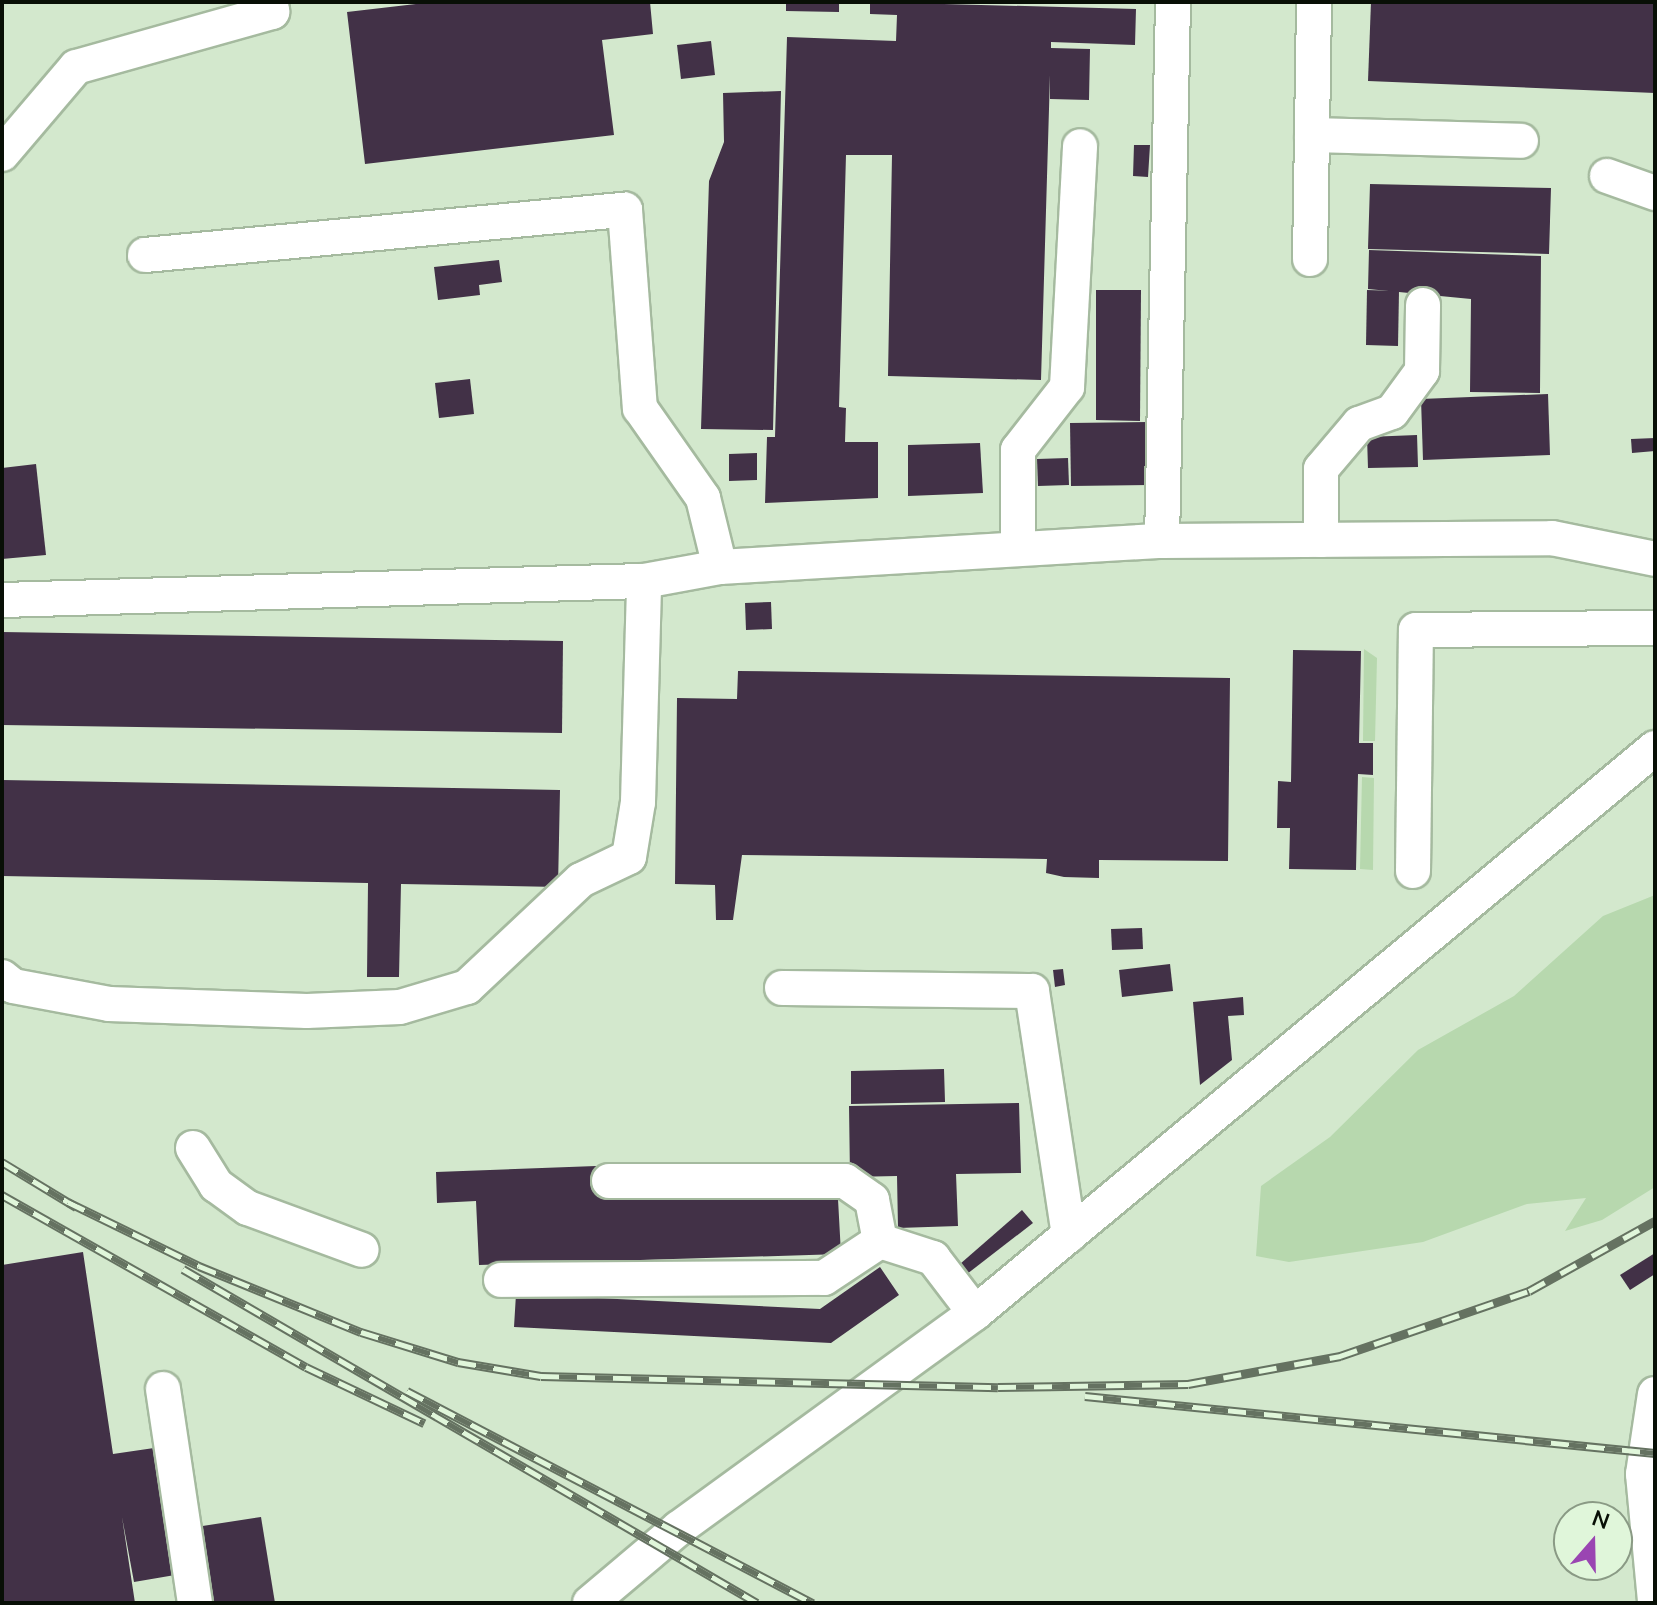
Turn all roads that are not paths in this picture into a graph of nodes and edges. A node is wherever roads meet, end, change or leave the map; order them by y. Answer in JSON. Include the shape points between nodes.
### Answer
{"nodes":[{"id":1,"x":271,"y":2,"type":"edge"},
{"id":2,"x":1173,"y":2,"type":"edge"},
{"id":3,"x":1314,"y":2,"type":"edge"},
{"id":4,"x":1312,"y":135,"type":"junction"},
{"id":5,"x":1521,"y":141,"type":"dead end"},
{"id":6,"x":1080,"y":146,"type":"dead end"},
{"id":7,"x":2,"y":154,"type":"edge"},
{"id":8,"x":1607,"y":176,"type":"dead end"},
{"id":9,"x":1655,"y":193,"type":"edge"},
{"id":10,"x":145,"y":255,"type":"dead end"},
{"id":11,"x":1310,"y":259,"type":"dead end"},
{"id":12,"x":1423,"y":305,"type":"dead end"},
{"id":13,"x":1321,"y":540,"type":"junction"},
{"id":14,"x":1162,"y":541,"type":"junction"},
{"id":15,"x":1018,"y":549,"type":"junction"},
{"id":16,"x":1655,"y":559,"type":"edge"},
{"id":17,"x":720,"y":567,"type":"junction"},
{"id":18,"x":644,"y":581,"type":"junction"},
{"id":19,"x":2,"y":600,"type":"edge"},
{"id":20,"x":1655,"y":628,"type":"edge"},
{"id":21,"x":1655,"y":748,"type":"edge"},
{"id":22,"x":1413,"y":871,"type":"dead end"},
{"id":23,"x":2,"y":977,"type":"edge"},
{"id":24,"x":782,"y":988,"type":"dead end"},
{"id":25,"x":193,"y":1148,"type":"dead end"},
{"id":26,"x":609,"y":1181,"type":"dead end"},
{"id":27,"x":1069,"y":1235,"type":"junction"},
{"id":28,"x":880,"y":1241,"type":"junction"},
{"id":29,"x":362,"y":1250,"type":"dead end"},
{"id":30,"x":501,"y":1280,"type":"dead end"},
{"id":31,"x":975,"y":1313,"type":"junction"},
{"id":32,"x":163,"y":1389,"type":"dead end"},
{"id":33,"x":1655,"y":1400,"type":"edge"},
{"id":34,"x":1655,"y":1600,"type":"edge"},
{"id":35,"x":195,"y":1603,"type":"edge"},
{"id":36,"x":590,"y":1603,"type":"edge"}],
"edges":[{"from":1,"to":7,"type":"lane","via":[[272,12],[76,67]]},
{"from":2,"to":14,"type":"lane"},
{"from":3,"to":4,"type":"lane"},
{"from":4,"to":5,"type":"lane"},
{"from":4,"to":11,"type":"lane"},
{"from":6,"to":15,"type":"lane","via":[[1067,387],[1018,450]]},
{"from":8,"to":9,"type":"lane"},
{"from":10,"to":17,"type":"lane","via":[[625,210],[640,408],[703,498]]},
{"from":12,"to":13,"type":"lane","via":[[1422,371],[1392,412],[1359,424],[1321,469]]},
{"from":13,"to":14,"type":"lane"},
{"from":13,"to":16,"type":"lane","via":[[1552,538]]},
{"from":14,"to":15,"type":"lane"},
{"from":15,"to":17,"type":"lane"},
{"from":17,"to":18,"type":"lane"},
{"from":18,"to":19,"type":"lane"},
{"from":18,"to":23,"type":"lane","via":[[638,802],[629,857],[581,880],[467,987],[400,1007],[307,1011],[109,1004],[13,986]]},
{"from":20,"to":22,"type":"lane","via":[[1416,630]]},
{"from":21,"to":27,"type":"lane"},
{"from":24,"to":27,"type":"lane","via":[[1032,991]]},
{"from":25,"to":29,"type":"lane","via":[[216,1185],[248,1208]]},
{"from":26,"to":28,"type":"lane","via":[[845,1181],[872,1200]]},
{"from":27,"to":31,"type":"lane"},
{"from":28,"to":30,"type":"lane","via":[[824,1278]]},
{"from":28,"to":31,"type":"lane","via":[[933,1258]]},
{"from":31,"to":36,"type":"lane","via":[[679,1528]]},
{"from":32,"to":35,"type":"lane"},
{"from":33,"to":34,"type":"lane","via":[[1643,1474]]}]}
